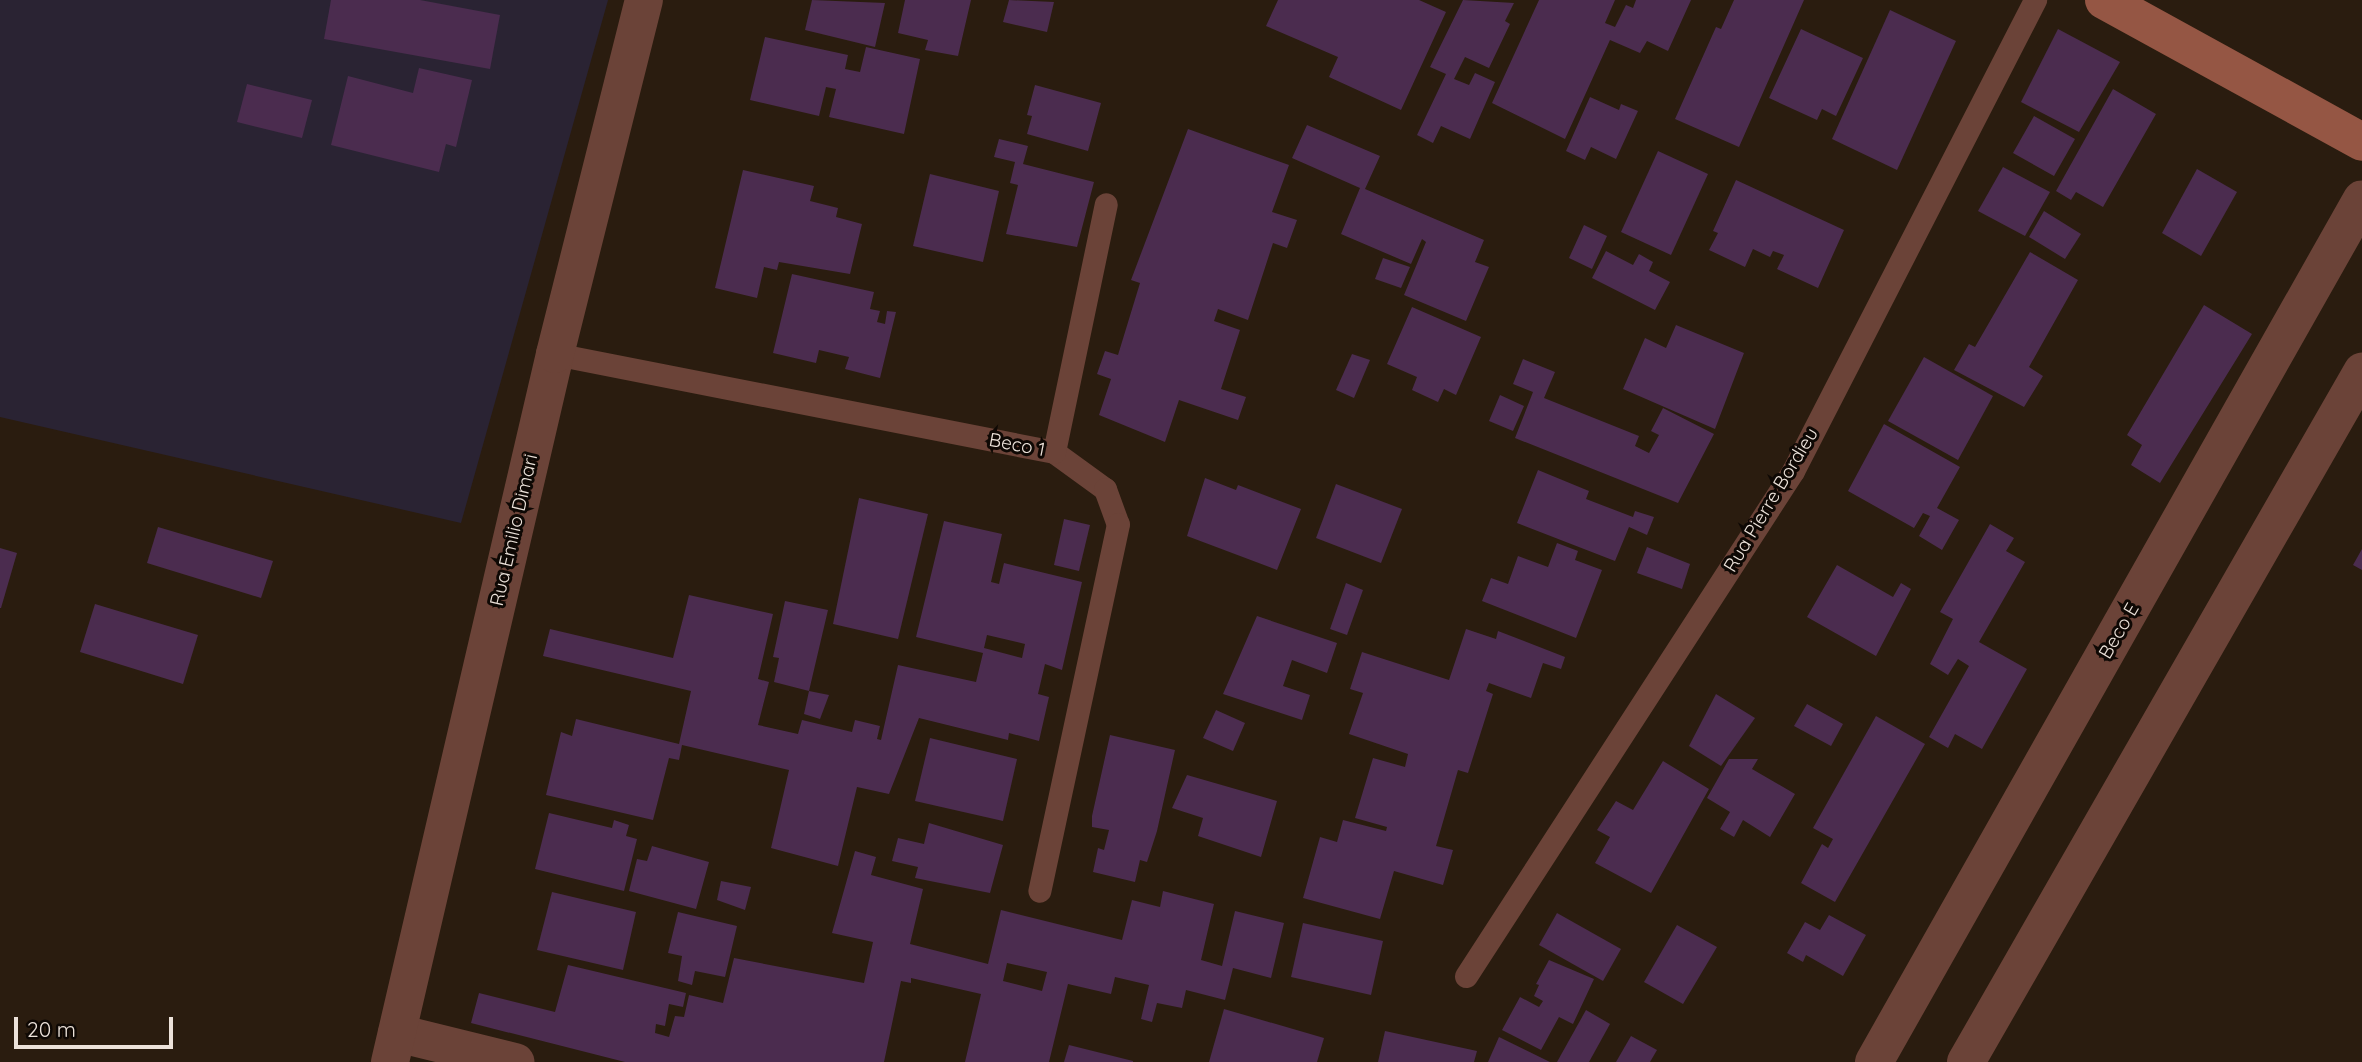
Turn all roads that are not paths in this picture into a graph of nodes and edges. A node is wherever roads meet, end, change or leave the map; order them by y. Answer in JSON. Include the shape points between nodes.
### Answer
{"nodes":[{"id":1,"x":644,"y":0,"type":"edge"},
{"id":2,"x":2035,"y":0,"type":"edge"},
{"id":3,"x":2104,"y":0,"type":"edge"},
{"id":4,"x":2362,"y":142,"type":"edge"},
{"id":5,"x":2362,"y":199,"type":"edge"},
{"id":6,"x":1106,"y":204,"type":"dead end"},
{"id":7,"x":555,"y":354,"type":"junction"},
{"id":8,"x":2362,"y":372,"type":"edge"},
{"id":9,"x":1054,"y":452,"type":"junction"},
{"id":10,"x":1039,"y":891,"type":"dead end"},
{"id":11,"x":1466,"y":976,"type":"dead end"},
{"id":12,"x":393,"y":1048,"type":"edge"},
{"id":13,"x":514,"y":1062,"type":"edge"},
{"id":14,"x":1874,"y":1062,"type":"edge"},
{"id":15,"x":1966,"y":1062,"type":"edge"}],
"edges":[{"from":1,"to":7,"type":"street","name":"Rua Emilio Dimari"},
{"from":2,"to":11,"type":"lane","name":"Rua Pierre Bordieu","via":[[1793,471]]},
{"from":3,"to":4,"type":"main road"},
{"from":5,"to":14,"type":"street","name":"Beco E"},
{"from":6,"to":9,"type":"lane"},
{"from":7,"to":9,"type":"lane","name":"Beco 1"},
{"from":7,"to":12,"type":"street","name":"Rua Emilio Dimari"},
{"from":8,"to":15,"type":"street"},
{"from":9,"to":10,"type":"lane","name":"Beco 1","via":[[1105,489],[1118,524]]},
{"from":12,"to":13,"type":"street"}]}
